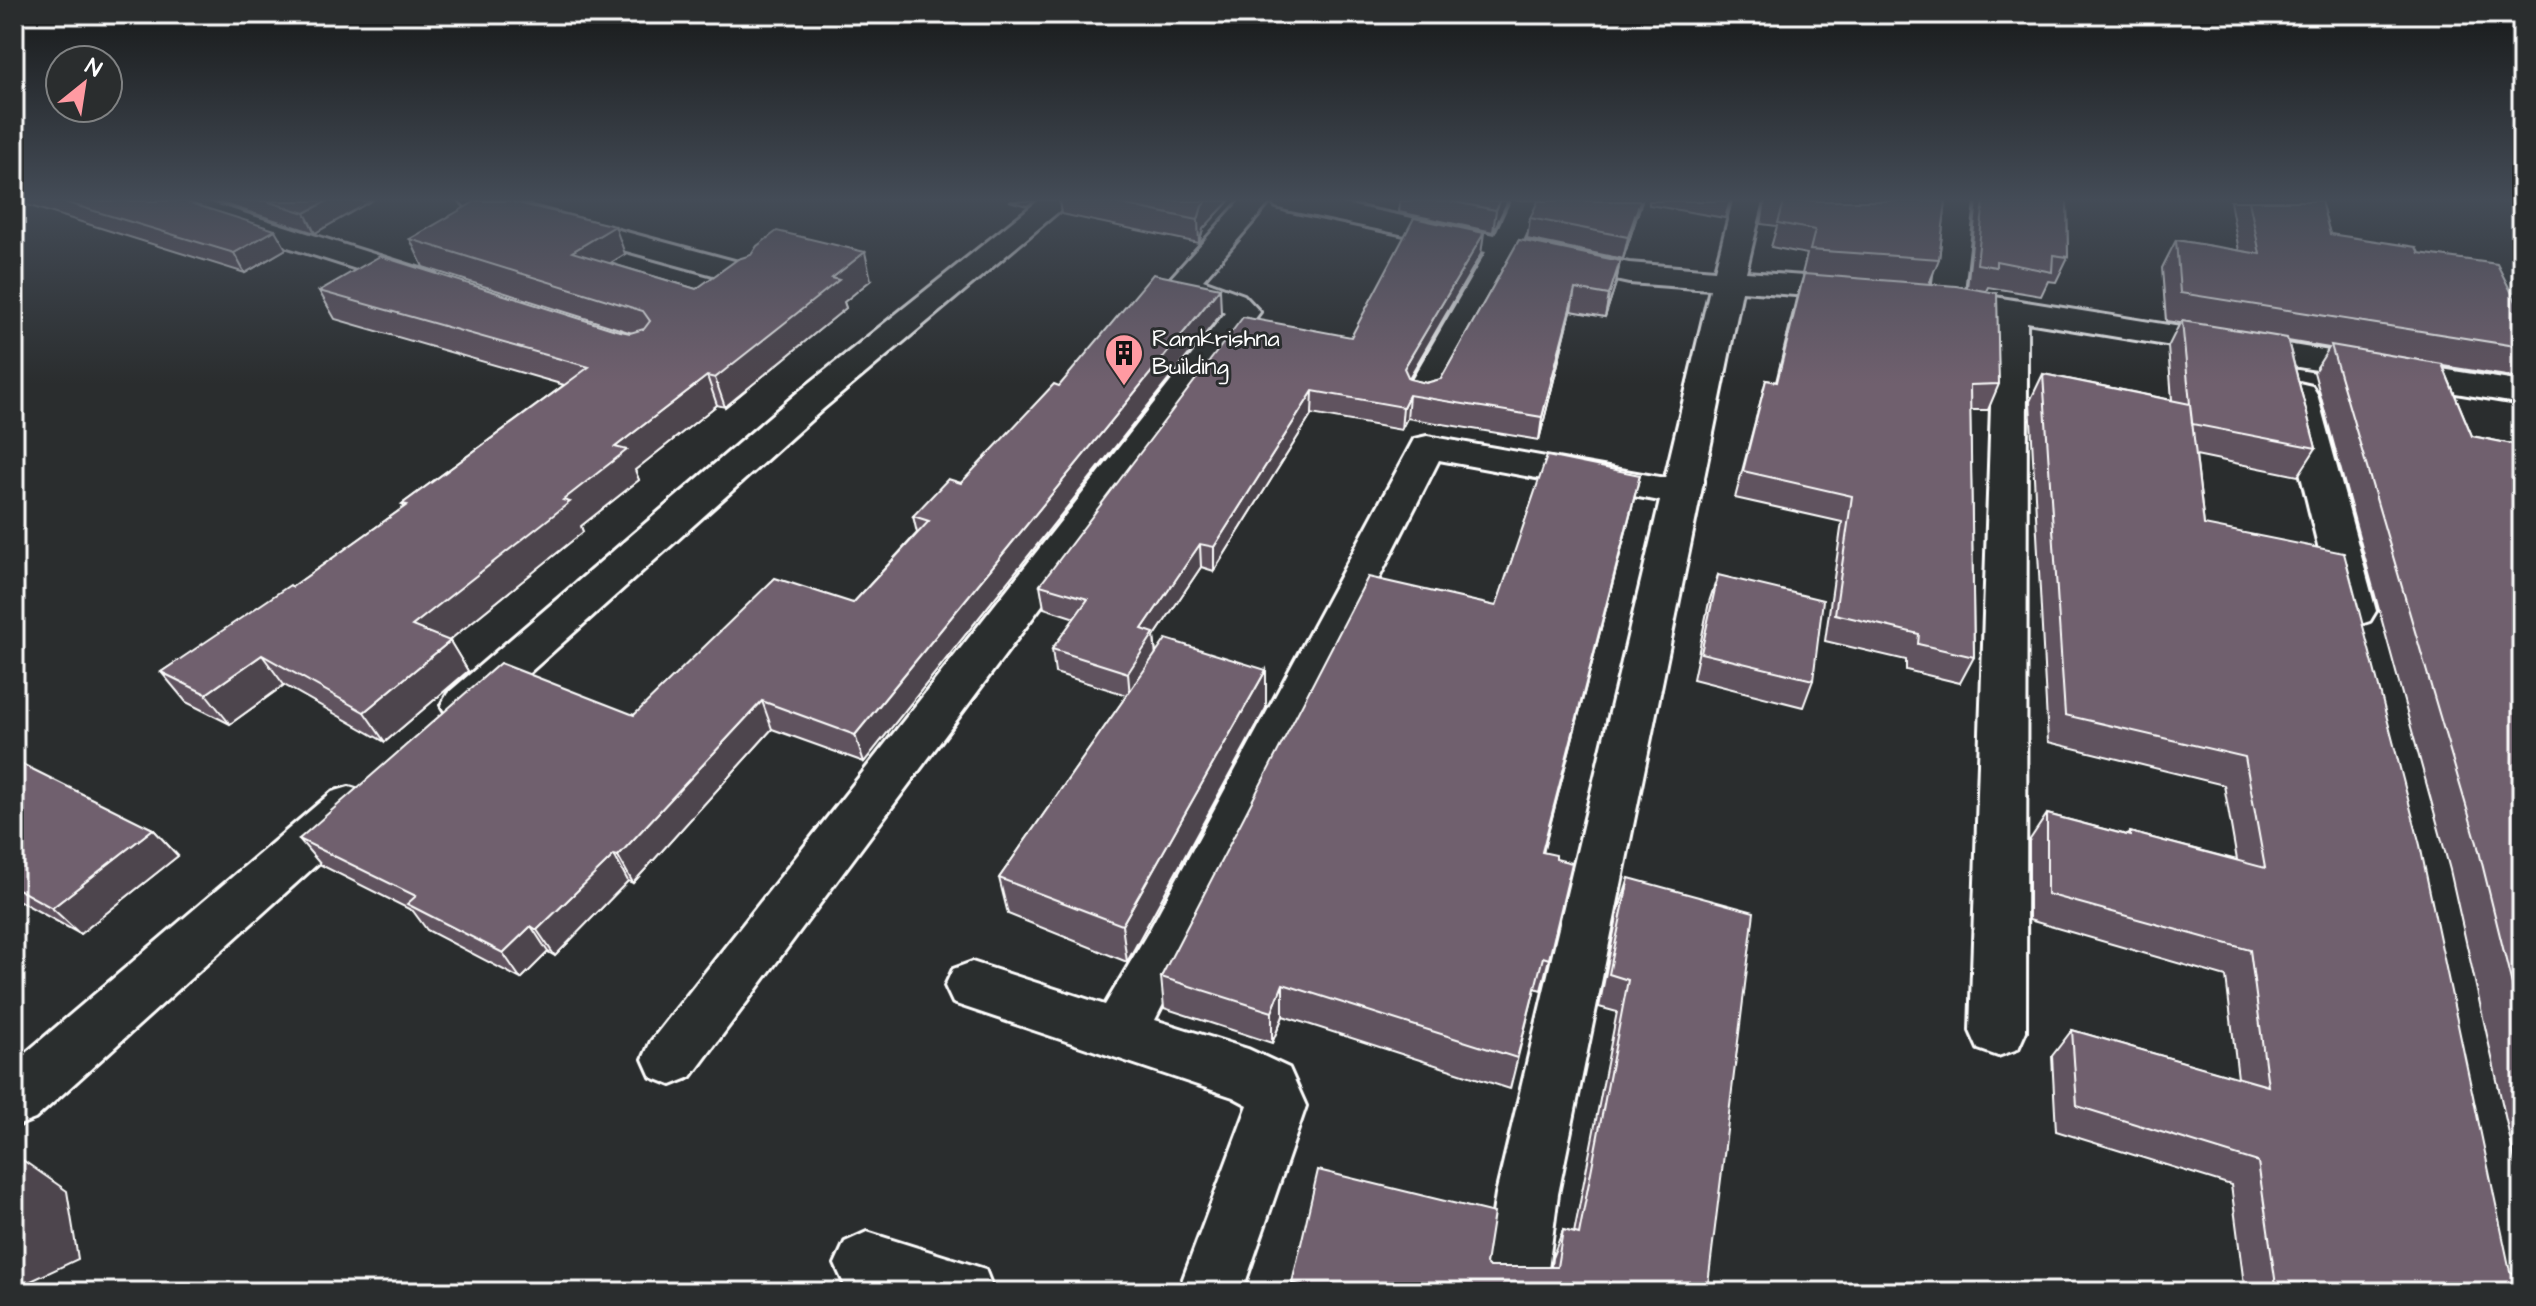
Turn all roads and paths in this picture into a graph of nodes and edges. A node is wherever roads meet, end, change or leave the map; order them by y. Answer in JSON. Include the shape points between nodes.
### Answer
{"nodes":[{"id":1,"x":366,"y":262,"type":"edge"},
{"id":2,"x":701,"y":262,"type":"edge"},
{"id":3,"x":981,"y":262,"type":"edge"},
{"id":4,"x":1201,"y":262,"type":"edge"},
{"id":5,"x":1496,"y":262,"type":"edge"},
{"id":6,"x":1578,"y":262,"type":"edge"},
{"id":7,"x":1732,"y":262,"type":"edge"},
{"id":8,"x":1931,"y":262,"type":"edge"},
{"id":9,"x":746,"y":274,"type":"edge"},
{"id":10,"x":1728,"y":279,"type":"junction"},
{"id":11,"x":445,"y":287,"type":"edge"},
{"id":12,"x":1916,"y":296,"type":"junction"},
{"id":13,"x":2011,"y":308,"type":"junction"},
{"id":14,"x":2289,"y":353,"type":"junction"},
{"id":15,"x":1423,"y":392,"type":"edge"},
{"id":16,"x":2522,"y":393,"type":"edge"},
{"id":17,"x":1681,"y":493,"type":"junction"},
{"id":18,"x":2367,"y":658,"type":"edge"},
{"id":19,"x":430,"y":735,"type":"edge"},
{"id":20,"x":382,"y":777,"type":"edge"},
{"id":21,"x":972,"y":986,"type":"dead end"},
{"id":22,"x":1998,"y":1031,"type":"dead end"},
{"id":23,"x":1118,"y":1034,"type":"junction"},
{"id":24,"x":671,"y":1059,"type":"dead end"},
{"id":25,"x":14,"y":1100,"type":"edge"},
{"id":26,"x":867,"y":1264,"type":"dead end"},
{"id":27,"x":962,"y":1292,"type":"edge"},
{"id":28,"x":1210,"y":1292,"type":"edge"},
{"id":29,"x":1513,"y":1292,"type":"edge"}],
"edges":[{"from":1,"to":11,"type":"street"},
{"from":2,"to":9,"type":"street"},
{"from":3,"to":19,"type":"street","via":[[810,401]]},
{"from":4,"to":24,"type":"street","via":[[1186,279],[1193,290],[1236,303],[1243,312]]},
{"from":5,"to":15,"type":"street"},
{"from":6,"to":10,"type":"street","via":[[1629,273]]},
{"from":7,"to":10,"type":"street"},
{"from":8,"to":12,"type":"street"},
{"from":10,"to":12,"type":"street"},
{"from":10,"to":17,"type":"street"},
{"from":12,"to":13,"type":"street"},
{"from":13,"to":14,"type":"street"},
{"from":13,"to":22,"type":"street"},
{"from":14,"to":16,"type":"street"},
{"from":14,"to":18,"type":"street"},
{"from":17,"to":23,"type":"street","via":[[1427,447]]},
{"from":17,"to":29,"type":"street","via":[[1527,1194]]},
{"from":20,"to":25,"type":"street"},
{"from":21,"to":23,"type":"street"},
{"from":23,"to":28,"type":"street","via":[[1248,1076],[1269,1087],[1277,1106]]},
{"from":26,"to":27,"type":"street"}]}
